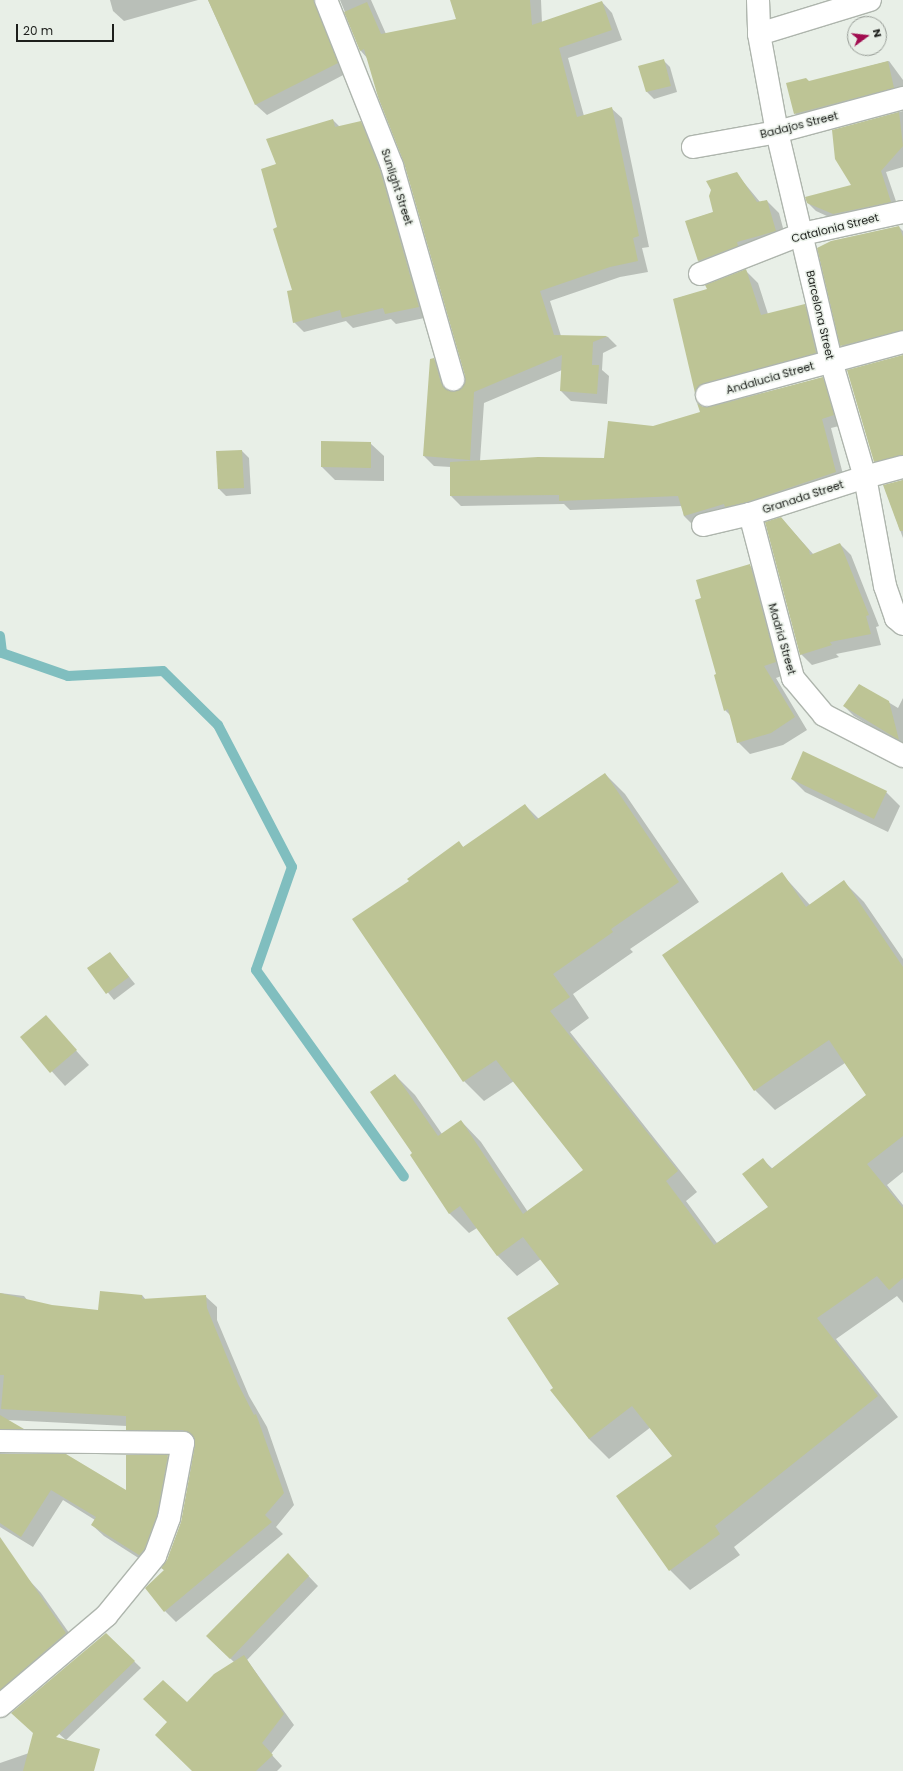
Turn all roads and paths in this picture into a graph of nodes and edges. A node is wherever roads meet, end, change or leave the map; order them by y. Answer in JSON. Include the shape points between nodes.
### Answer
{"nodes":[{"id":1,"x":326,"y":0,"type":"edge"},
{"id":2,"x":758,"y":0,"type":"edge"},
{"id":3,"x":870,"y":0,"type":"edge"},
{"id":4,"x":759,"y":34,"type":"junction"},
{"id":5,"x":903,"y":98,"type":"edge"},
{"id":6,"x":777,"y":132,"type":"junction"},
{"id":7,"x":693,"y":147,"type":"dead end"},
{"id":8,"x":903,"y":212,"type":"edge"},
{"id":9,"x":802,"y":234,"type":"junction"},
{"id":10,"x":700,"y":274,"type":"dead end"},
{"id":11,"x":903,"y":342,"type":"edge"},
{"id":12,"x":831,"y":361,"type":"junction"},
{"id":13,"x":453,"y":379,"type":"dead end"},
{"id":14,"x":707,"y":395,"type":"dead end"},
{"id":15,"x":903,"y":467,"type":"edge"},
{"id":16,"x":865,"y":477,"type":"junction"},
{"id":17,"x":750,"y":514,"type":"junction"},
{"id":18,"x":703,"y":525,"type":"dead end"},
{"id":19,"x":894,"y":584,"type":"edge"},
{"id":20,"x":903,"y":624,"type":"edge"},
{"id":21,"x":903,"y":756,"type":"edge"},
{"id":22,"x":0,"y":1440,"type":"edge"},
{"id":23,"x":0,"y":1706,"type":"edge"}],
"edges":[{"from":1,"to":13,"type":"street","name":"Sunlight Street","via":[[392,166]]},
{"from":2,"to":4,"type":"street","name":"Barcelona Street"},
{"from":3,"to":4,"type":"street"},
{"from":4,"to":6,"type":"street","name":"Barcelona Street"},
{"from":5,"to":6,"type":"street","name":"Badajos Street"},
{"from":6,"to":7,"type":"street","name":"Badajos Street"},
{"from":6,"to":9,"type":"street","name":"Barcelona Street"},
{"from":8,"to":9,"type":"street","name":"Catalonia Street"},
{"from":9,"to":10,"type":"street","name":"Catalonia Street"},
{"from":9,"to":12,"type":"street","name":"Barcelona Street"},
{"from":11,"to":12,"type":"street","name":"Andalucia Street"},
{"from":12,"to":14,"type":"street","name":"Andalucia Street"},
{"from":12,"to":16,"type":"street","name":"Barcelona Street"},
{"from":15,"to":16,"type":"street","name":"Granada Street"},
{"from":16,"to":17,"type":"street","name":"Granada Street"},
{"from":16,"to":19,"type":"street","name":"Barcelona Street"},
{"from":17,"to":18,"type":"street","name":"Granada Street"},
{"from":17,"to":21,"type":"street","name":"Madrid Street","via":[[793,678],[824,715]]},
{"from":19,"to":20,"type":"street","name":"Barcelona Street","via":[[896,618]]},
{"from":22,"to":23,"type":"street","via":[[183,1443],[169,1518],[155,1556],[106,1616]]}]}
